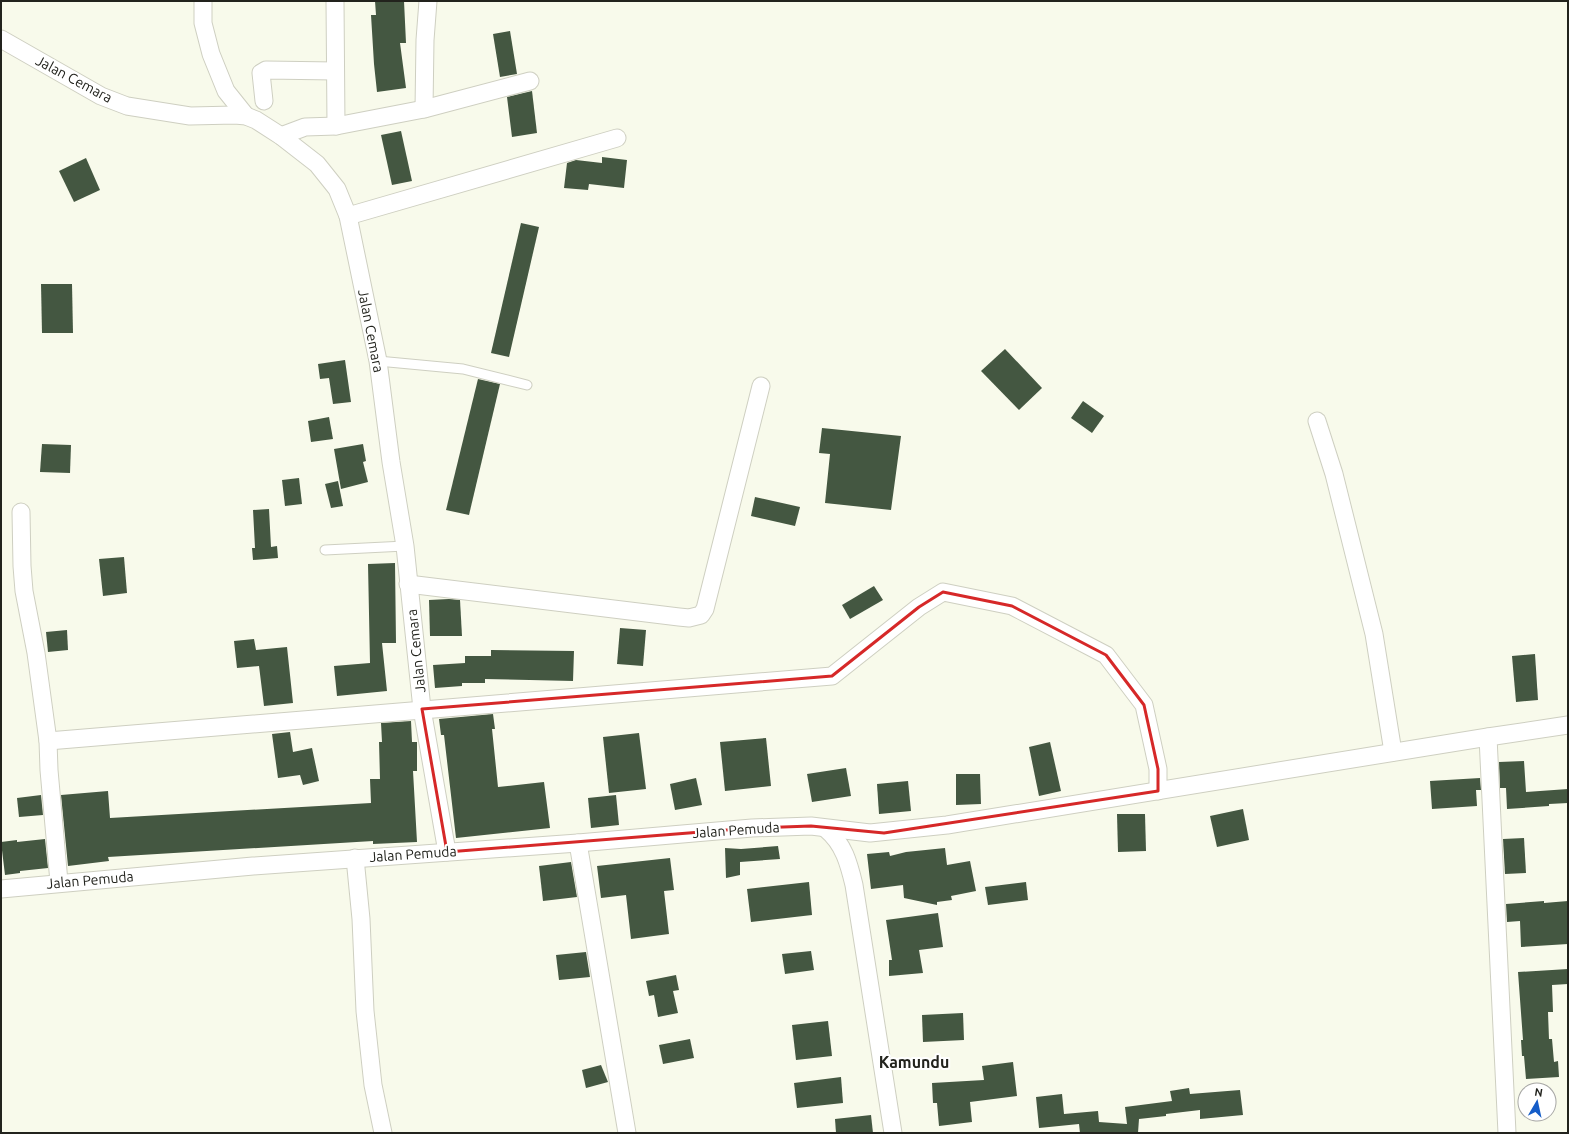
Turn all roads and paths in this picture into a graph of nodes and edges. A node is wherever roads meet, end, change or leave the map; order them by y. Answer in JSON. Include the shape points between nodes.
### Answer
{"nodes":[{"id":1,"x":203,"y":1,"type":"edge"},
{"id":2,"x":335,"y":1,"type":"edge"},
{"id":3,"x":428,"y":1,"type":"edge"},
{"id":4,"x":1,"y":39,"type":"edge"},
{"id":5,"x":335,"y":71,"type":"junction"},
{"id":6,"x":530,"y":81,"type":"dead end"},
{"id":7,"x":264,"y":101,"type":"dead end"},
{"id":8,"x":424,"y":109,"type":"junction"},
{"id":9,"x":246,"y":116,"type":"junction"},
{"id":10,"x":336,"y":126,"type":"junction"},
{"id":11,"x":281,"y":136,"type":"junction"},
{"id":12,"x":617,"y":138,"type":"dead end"},
{"id":13,"x":348,"y":216,"type":"junction"},
{"id":14,"x":378,"y":361,"type":"junction"},
{"id":15,"x":527,"y":385,"type":"dead end"},
{"id":16,"x":761,"y":386,"type":"dead end"},
{"id":17,"x":1317,"y":421,"type":"dead end"},
{"id":18,"x":21,"y":512,"type":"dead end"},
{"id":19,"x":405,"y":546,"type":"junction"},
{"id":20,"x":325,"y":550,"type":"dead end"},
{"id":21,"x":408,"y":584,"type":"junction"},
{"id":22,"x":422,"y":710,"type":"junction"},
{"id":23,"x":1568,"y":725,"type":"edge"},
{"id":24,"x":1488,"y":737,"type":"junction"},
{"id":25,"x":48,"y":740,"type":"junction"},
{"id":26,"x":1393,"y":752,"type":"junction"},
{"id":27,"x":1158,"y":791,"type":"junction"},
{"id":28,"x":826,"y":829,"type":"junction"},
{"id":29,"x":578,"y":843,"type":"junction"},
{"id":30,"x":447,"y":852,"type":"junction"},
{"id":31,"x":355,"y":858,"type":"junction"},
{"id":32,"x":59,"y":882,"type":"junction"},
{"id":33,"x":1,"y":889,"type":"edge"},
{"id":34,"x":383,"y":1133,"type":"edge"},
{"id":35,"x":627,"y":1133,"type":"edge"},
{"id":36,"x":894,"y":1133,"type":"edge"},
{"id":37,"x":1507,"y":1133,"type":"edge"}],
"edges":[{"from":1,"to":9,"type":"street","via":[[203,23],[211,54],[226,91]]},
{"from":2,"to":5,"type":"street"},
{"from":3,"to":8,"type":"street"},
{"from":4,"to":9,"type":"street","name":"Jalan Cemara","via":[[101,96],[127,106],[190,116]]},
{"from":5,"to":7,"type":"street","via":[[266,70],[261,73]]},
{"from":5,"to":10,"type":"street"},
{"from":6,"to":8,"type":"street"},
{"from":8,"to":10,"type":"street"},
{"from":9,"to":11,"type":"street","name":"Jalan Cemara"},
{"from":10,"to":11,"type":"street","via":[[305,127]]},
{"from":11,"to":13,"type":"street","name":"Jalan Cemara","via":[[317,164],[337,189]]},
{"from":12,"to":13,"type":"street"},
{"from":13,"to":14,"type":"street","name":"Jalan Cemara"},
{"from":14,"to":15,"type":"lane","via":[[463,369]]},
{"from":14,"to":19,"type":"street","name":"Jalan Cemara"},
{"from":16,"to":21,"type":"street","via":[[705,609],[701,615],[679,617]]},
{"from":17,"to":26,"type":"street","via":[[1334,474],[1374,634]]},
{"from":18,"to":25,"type":"street","via":[[24,591]]},
{"from":19,"to":20,"type":"lane"},
{"from":19,"to":21,"type":"street","name":"Jalan Cemara"},
{"from":21,"to":22,"type":"street","name":"Jalan Cemara"},
{"from":22,"to":25,"type":"street"},
{"from":22,"to":27,"type":"street","via":[[832,676],[919,607],[943,592],[1012,606],[1106,654],[1144,705],[1158,769]]},
{"from":22,"to":30,"type":"street","name":"Jalan Cemara"},
{"from":23,"to":24,"type":"street","name":"Jalan Pemuda"},
{"from":24,"to":26,"type":"street","name":"Jalan Pemuda"},
{"from":24,"to":37,"type":"street"},
{"from":25,"to":32,"type":"street"},
{"from":26,"to":27,"type":"street","name":"Jalan Pemuda"},
{"from":27,"to":28,"type":"street","name":"Jalan Pemuda","via":[[892,832]]},
{"from":28,"to":29,"type":"street","name":"Jalan Pemuda","via":[[811,826],[752,828]]},
{"from":28,"to":36,"type":"street","via":[[842,848],[854,885]]},
{"from":29,"to":30,"type":"street","name":"Jalan Pemuda"},
{"from":29,"to":35,"type":"street"},
{"from":30,"to":31,"type":"street","name":"Jalan Pemuda"},
{"from":31,"to":32,"type":"street","name":"Jalan Pemuda"},
{"from":31,"to":34,"type":"street","via":[[361,919],[364,1011],[373,1085]]},
{"from":32,"to":33,"type":"street","name":"Jalan Pemuda"}]}
